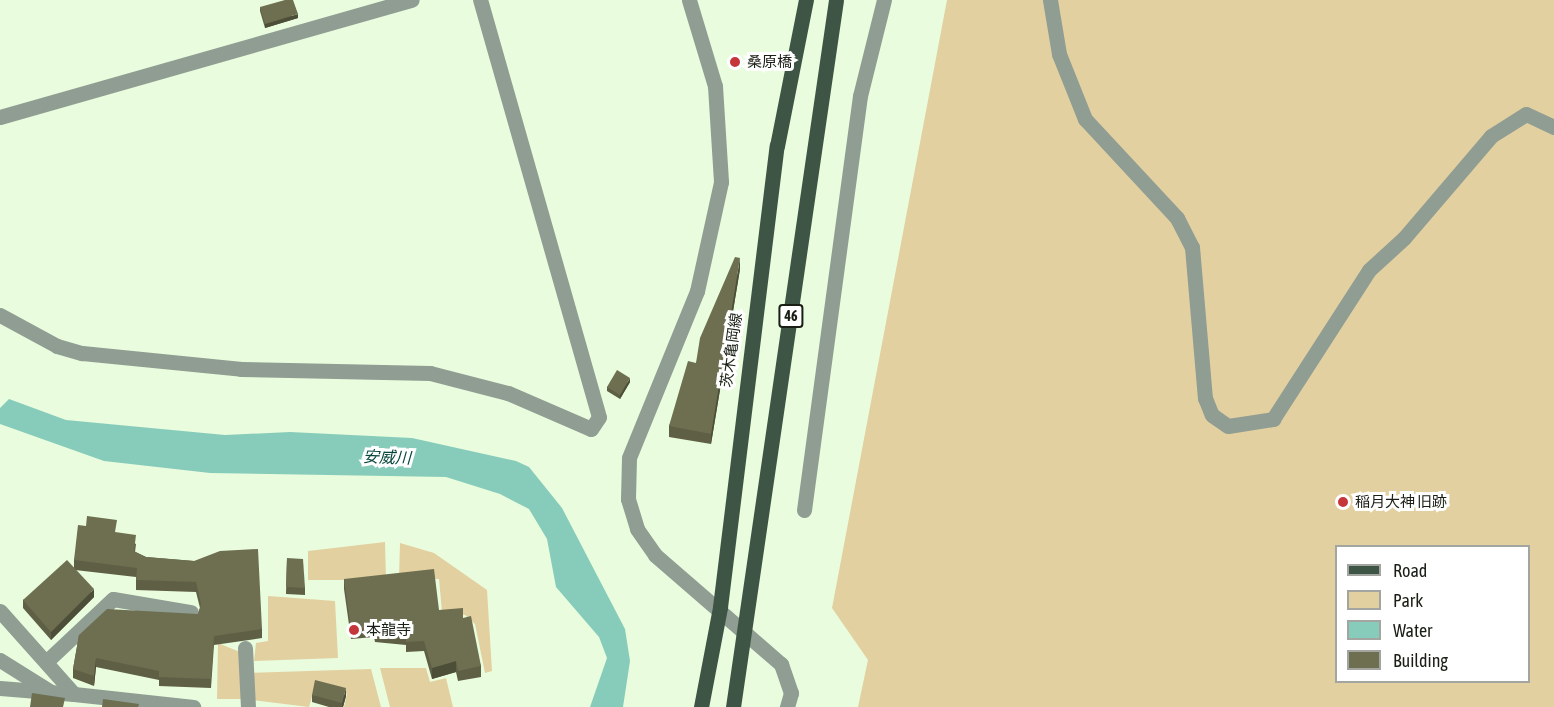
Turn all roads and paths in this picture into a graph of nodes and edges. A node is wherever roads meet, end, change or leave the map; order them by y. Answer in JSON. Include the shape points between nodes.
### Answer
{"nodes":[{"id":1,"x":412,"y":0,"type":"edge"},
{"id":2,"x":480,"y":0,"type":"edge"},
{"id":3,"x":689,"y":0,"type":"edge"},
{"id":4,"x":806,"y":0,"type":"edge"},
{"id":5,"x":836,"y":0,"type":"edge"},
{"id":6,"x":884,"y":0,"type":"edge"},
{"id":7,"x":1050,"y":0,"type":"edge"},
{"id":8,"x":0,"y":117,"type":"edge"},
{"id":9,"x":1554,"y":127,"type":"edge"},
{"id":10,"x":0,"y":315,"type":"edge"},
{"id":11,"x":804,"y":510,"type":"dead end"},
{"id":12,"x":720,"y":607,"type":"junction"},
{"id":13,"x":0,"y":611,"type":"edge"},
{"id":14,"x":191,"y":612,"type":"edge"},
{"id":15,"x":747,"y":631,"type":"junction"},
{"id":16,"x":245,"y":648,"type":"dead end"},
{"id":17,"x":0,"y":660,"type":"edge"},
{"id":18,"x":48,"y":660,"type":"junction"},
{"id":19,"x":0,"y":688,"type":"edge"},
{"id":20,"x":74,"y":694,"type":"junction"},
{"id":21,"x":58,"y":696,"type":"junction"},
{"id":22,"x":193,"y":707,"type":"edge"},
{"id":23,"x":248,"y":707,"type":"edge"},
{"id":24,"x":701,"y":707,"type":"edge"},
{"id":25,"x":733,"y":707,"type":"edge"},
{"id":26,"x":787,"y":707,"type":"edge"}],
"edges":[{"from":1,"to":8,"type":"street"},
{"from":2,"to":10,"type":"street","via":[[599,417],[591,429],[508,393],[430,373],[241,369],[81,353],[57,346]]},
{"from":3,"to":12,"type":"street","via":[[715,86],[721,182],[697,291],[632,448],[627,488],[633,519],[648,546]]},
{"from":4,"to":12,"type":"main road","name":"茨木亀岡線","number":"46","via":[[777,146]]},
{"from":5,"to":15,"type":"main road","number":"46","via":[[812,142]]},
{"from":6,"to":11,"type":"street","via":[[860,96]]},
{"from":7,"to":9,"type":"street","via":[[1059,54],[1085,119],[1178,218],[1192,247],[1205,398],[1212,415],[1228,426],[1273,419],[1349,296],[1491,136],[1526,114]]},
{"from":12,"to":15,"type":"street"},
{"from":12,"to":24,"type":"main road","name":"茨木亀岡線","number":"46"},
{"from":13,"to":18,"type":"street"},
{"from":14,"to":18,"type":"street","via":[[113,599]]},
{"from":15,"to":25,"type":"main road","number":"46"},
{"from":15,"to":26,"type":"street","via":[[781,664],[791,693]]},
{"from":16,"to":23,"type":"street"},
{"from":17,"to":21,"type":"street"},
{"from":18,"to":20,"type":"street"},
{"from":19,"to":21,"type":"street"},
{"from":20,"to":21,"type":"street"},
{"from":20,"to":22,"type":"street"}]}
